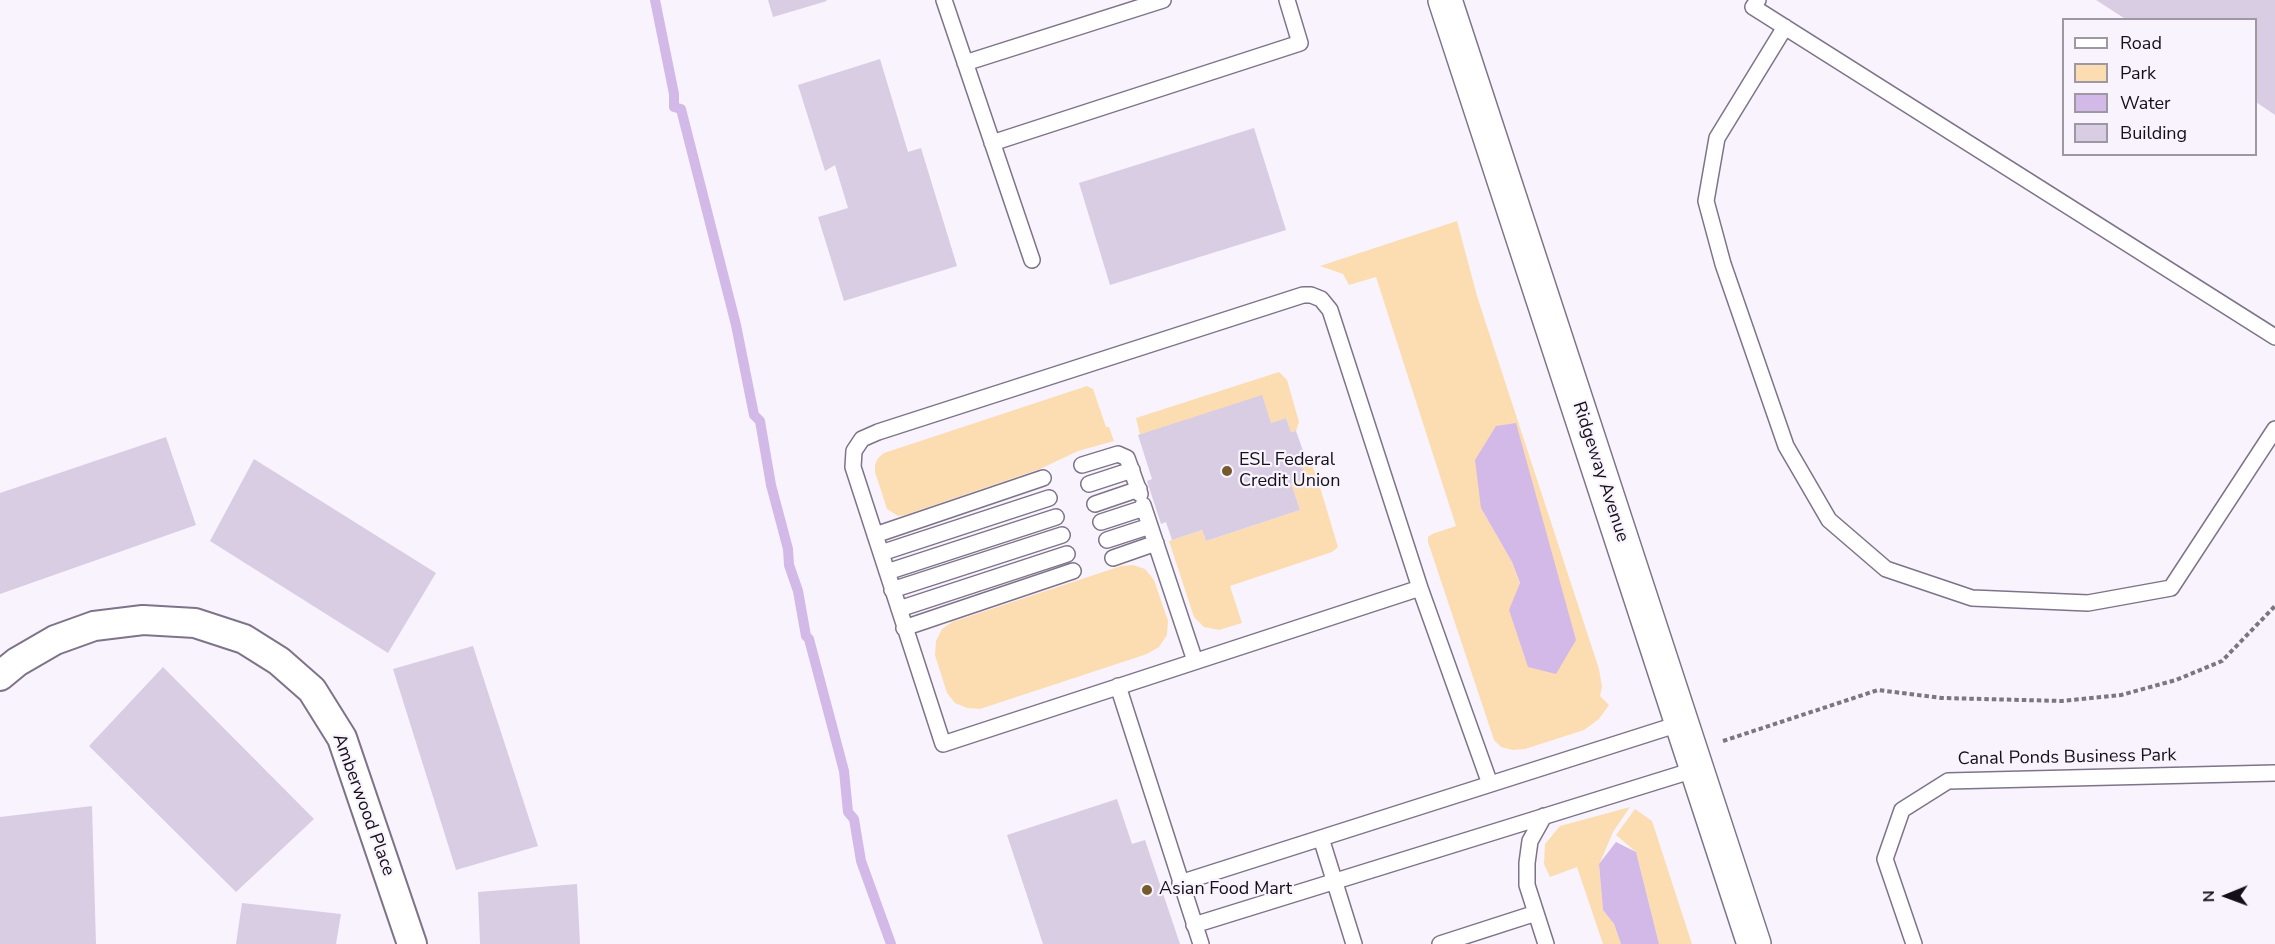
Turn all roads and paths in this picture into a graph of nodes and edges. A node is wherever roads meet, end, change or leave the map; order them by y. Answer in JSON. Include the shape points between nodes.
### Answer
{"nodes":[{"id":1,"x":944,"y":0,"type":"edge"},
{"id":2,"x":1163,"y":0,"type":"edge"},
{"id":3,"x":1287,"y":0,"type":"edge"},
{"id":4,"x":1445,"y":0,"type":"edge"},
{"id":5,"x":1751,"y":2,"type":"edge"},
{"id":6,"x":1785,"y":27,"type":"junction"},
{"id":7,"x":965,"y":63,"type":"junction"},
{"id":8,"x":992,"y":143,"type":"junction"},
{"id":9,"x":1032,"y":260,"type":"dead end"},
{"id":10,"x":2275,"y":337,"type":"edge"},
{"id":11,"x":2275,"y":429,"type":"edge"},
{"id":12,"x":1082,"y":465,"type":"dead end"},
{"id":13,"x":1132,"y":470,"type":"junction"},
{"id":14,"x":1043,"y":478,"type":"dead end"},
{"id":15,"x":1089,"y":484,"type":"dead end"},
{"id":16,"x":1049,"y":498,"type":"dead end"},
{"id":17,"x":1141,"y":499,"type":"junction"},
{"id":18,"x":1095,"y":504,"type":"dead end"},
{"id":19,"x":1056,"y":517,"type":"dead end"},
{"id":20,"x":1101,"y":522,"type":"dead end"},
{"id":21,"x":1150,"y":526,"type":"junction"},
{"id":22,"x":1062,"y":535,"type":"dead end"},
{"id":23,"x":875,"y":536,"type":"junction"},
{"id":24,"x":1107,"y":540,"type":"dead end"},
{"id":25,"x":1156,"y":543,"type":"junction"},
{"id":26,"x":881,"y":553,"type":"junction"},
{"id":27,"x":1067,"y":554,"type":"dead end"},
{"id":28,"x":1113,"y":558,"type":"dead end"},
{"id":29,"x":1073,"y":571,"type":"dead end"},
{"id":30,"x":887,"y":572,"type":"junction"},
{"id":31,"x":1420,"y":588,"type":"junction"},
{"id":32,"x":892,"y":590,"type":"junction"},
{"id":33,"x":2275,"y":606,"type":"edge"},
{"id":34,"x":899,"y":609,"type":"junction"},
{"id":35,"x":904,"y":628,"type":"junction"},
{"id":36,"x":1195,"y":661,"type":"junction"},
{"id":37,"x":0,"y":676,"type":"edge"},
{"id":38,"x":1118,"y":686,"type":"junction"},
{"id":39,"x":1690,"y":748,"type":"junction"},
{"id":40,"x":2275,"y":773,"type":"edge"},
{"id":41,"x":1490,"y":784,"type":"junction"},
{"id":42,"x":1544,"y":816,"type":"junction"},
{"id":43,"x":1321,"y":838,"type":"junction"},
{"id":44,"x":1335,"y":882,"type":"junction"},
{"id":45,"x":1180,"y":883,"type":"junction"},
{"id":46,"x":1536,"y":913,"type":"junction"},
{"id":47,"x":1194,"y":925,"type":"junction"},
{"id":48,"x":412,"y":944,"type":"edge"},
{"id":49,"x":1201,"y":944,"type":"edge"},
{"id":50,"x":1354,"y":944,"type":"edge"},
{"id":51,"x":1440,"y":944,"type":"edge"},
{"id":52,"x":1546,"y":944,"type":"edge"},
{"id":53,"x":1754,"y":944,"type":"edge"},
{"id":54,"x":1914,"y":944,"type":"edge"}],
"edges":[{"from":1,"to":7,"type":"lane"},
{"from":2,"to":7,"type":"lane"},
{"from":3,"to":8,"type":"lane","via":[[1300,43]]},
{"from":4,"to":39,"type":"main road","name":"Ridgeway Avenue"},
{"from":5,"to":6,"type":"lane"},
{"from":6,"to":10,"type":"lane"},
{"from":6,"to":11,"type":"lane","via":[[1717,138],[1706,201],[1722,264],[1786,446],[1829,520],[1886,568],[1971,598],[2088,603],[2171,588]]},
{"from":7,"to":8,"type":"lane"},
{"from":8,"to":9,"type":"lane"},
{"from":12,"to":13,"type":"lane","via":[[1118,454],[1127,458]]},
{"from":13,"to":15,"type":"lane"},
{"from":13,"to":17,"type":"lane"},
{"from":14,"to":23,"type":"lane"},
{"from":16,"to":26,"type":"lane"},
{"from":17,"to":18,"type":"lane"},
{"from":17,"to":20,"type":"lane"},
{"from":17,"to":21,"type":"lane"},
{"from":19,"to":30,"type":"lane"},
{"from":21,"to":24,"type":"lane"},
{"from":21,"to":25,"type":"lane"},
{"from":22,"to":32,"type":"lane"},
{"from":23,"to":26,"type":"lane"},
{"from":23,"to":31,"type":"lane","via":[[853,467],[854,451],[862,439],[1311,295],[1321,299],[1330,310]]},
{"from":25,"to":28,"type":"lane"},
{"from":25,"to":36,"type":"lane"},
{"from":26,"to":30,"type":"lane"},
{"from":27,"to":34,"type":"lane"},
{"from":29,"to":35,"type":"lane"},
{"from":30,"to":32,"type":"lane"},
{"from":31,"to":36,"type":"lane"},
{"from":31,"to":41,"type":"lane"},
{"from":32,"to":34,"type":"lane"},
{"from":33,"to":39,"type":"path","via":[[2222,661],[2176,680],[2121,695],[2062,701],[1942,698],[1878,690]]},
{"from":34,"to":35,"type":"lane"},
{"from":35,"to":38,"type":"lane","via":[[943,744]]},
{"from":36,"to":38,"type":"lane"},
{"from":37,"to":48,"type":"street","name":"Amberwood Place","via":[[55,640],[94,626],[143,620],[195,623],[244,639],[279,661],[312,690],[342,738]]},
{"from":38,"to":45,"type":"lane"},
{"from":39,"to":41,"type":"lane"},
{"from":39,"to":42,"type":"lane"},
{"from":39,"to":53,"type":"main road","name":"Ridgeway Avenue"},
{"from":40,"to":54,"type":"lane","name":"Canal Ponds Business Park","via":[[1948,781],[1902,810],[1885,859]]},
{"from":41,"to":43,"type":"lane"},
{"from":42,"to":44,"type":"lane"},
{"from":42,"to":46,"type":"lane","via":[[1530,841],[1527,863],[1527,885]]},
{"from":43,"to":44,"type":"lane"},
{"from":43,"to":45,"type":"lane"},
{"from":44,"to":47,"type":"lane"},
{"from":44,"to":50,"type":"lane"},
{"from":45,"to":47,"type":"lane"},
{"from":46,"to":51,"type":"lane"},
{"from":46,"to":52,"type":"lane"},
{"from":47,"to":49,"type":"lane"}]}
